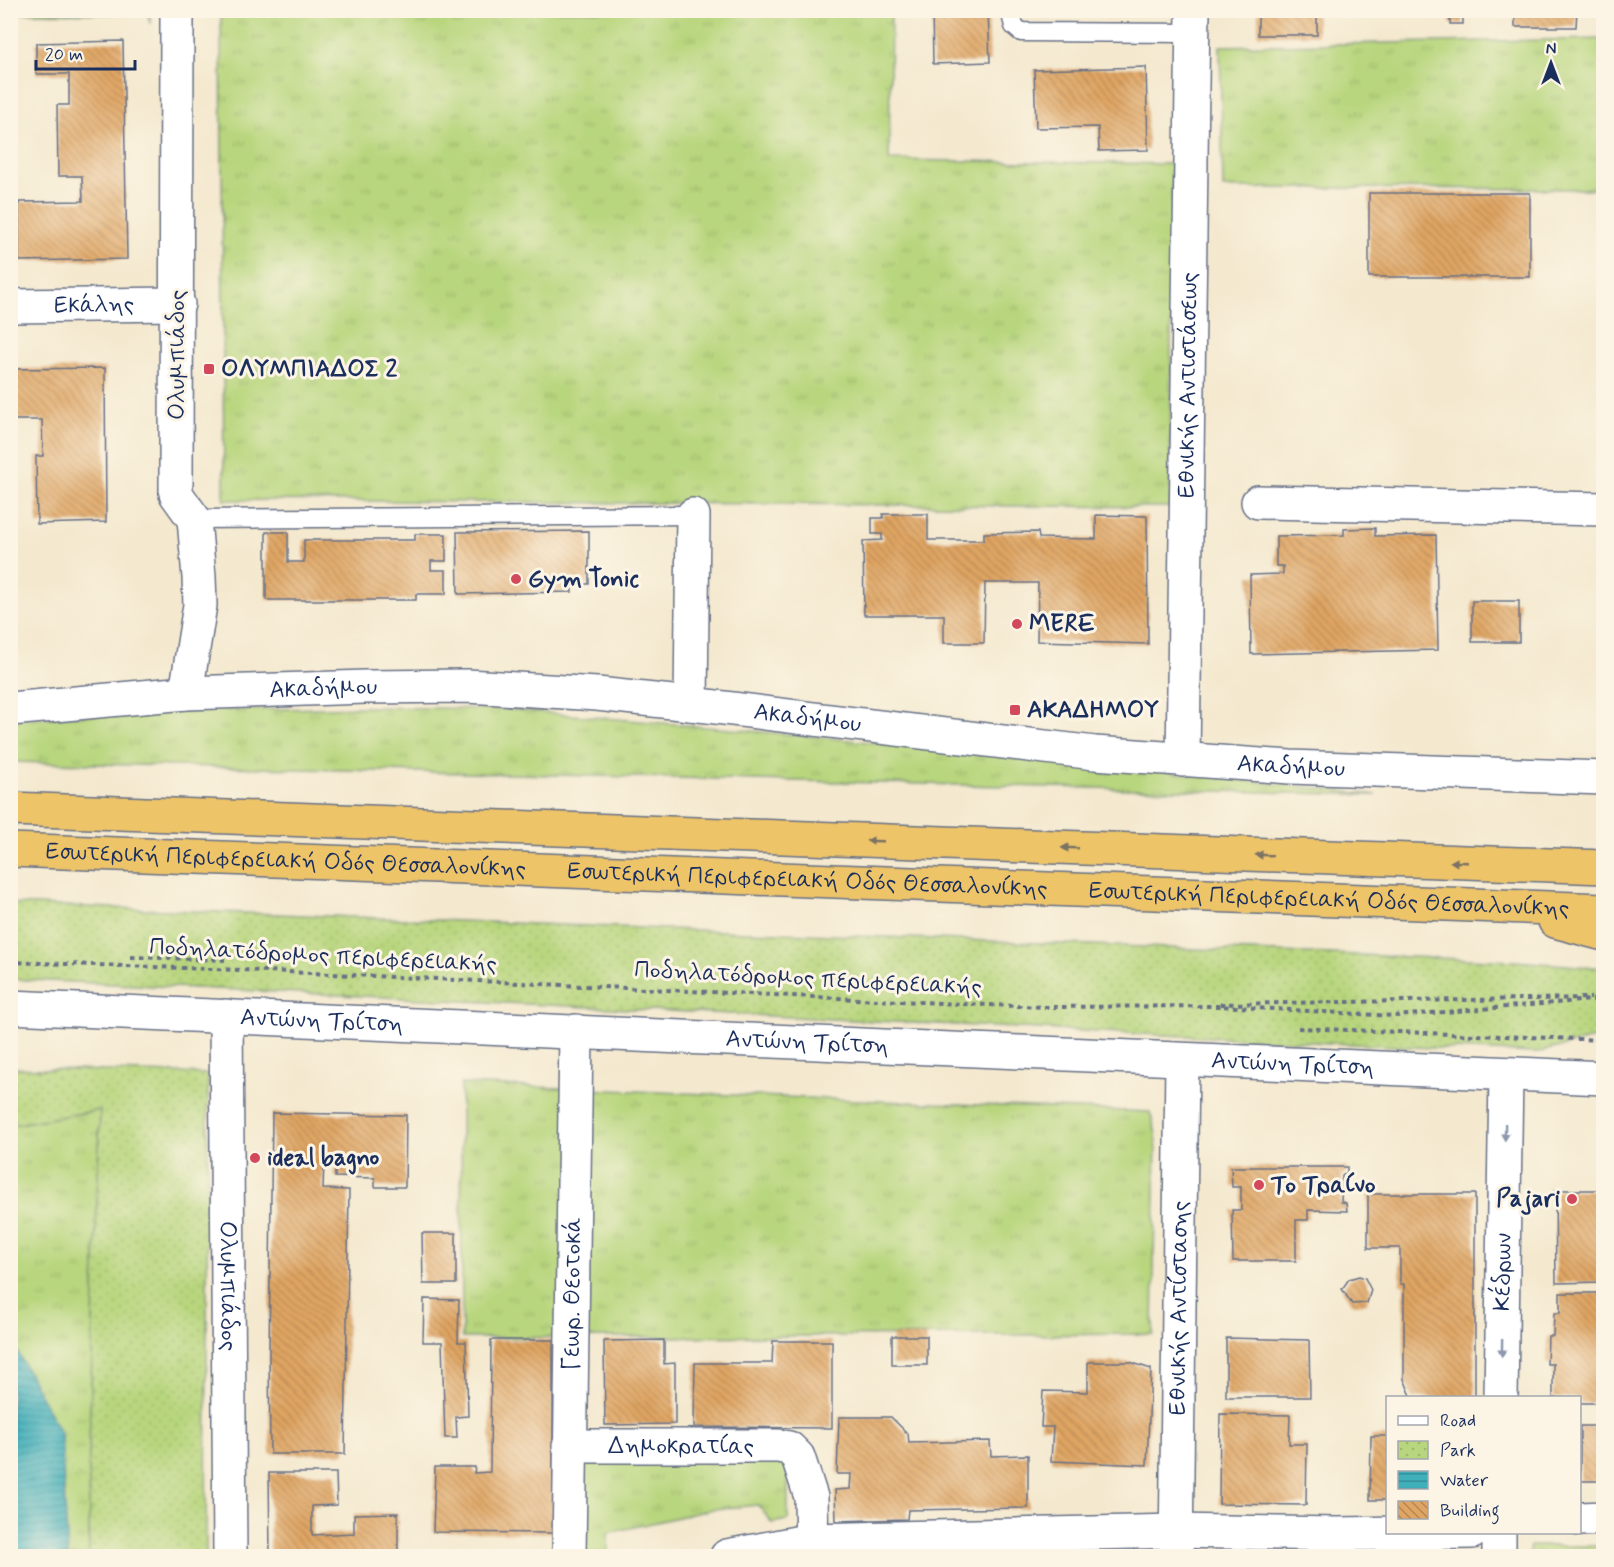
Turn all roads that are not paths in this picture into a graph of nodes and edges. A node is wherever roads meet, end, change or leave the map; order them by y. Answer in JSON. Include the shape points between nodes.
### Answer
{"nodes":[{"id":1,"x":177,"y":10,"type":"edge"},
{"id":2,"x":1010,"y":10,"type":"edge"},
{"id":3,"x":1193,"y":22,"type":"edge"},
{"id":4,"x":178,"y":304,"type":"junction"},
{"id":5,"x":10,"y":306,"type":"edge"},
{"id":6,"x":1258,"y":502,"type":"dead end"},
{"id":7,"x":1604,"y":509,"type":"edge"},
{"id":8,"x":693,"y":515,"type":"joint"},
{"id":9,"x":194,"y":519,"type":"junction"},
{"id":10,"x":186,"y":693,"type":"junction"},
{"id":11,"x":691,"y":704,"type":"junction"},
{"id":12,"x":10,"y":709,"type":"edge"},
{"id":13,"x":1183,"y":760,"type":"junction"},
{"id":14,"x":1604,"y":778,"type":"edge"},
{"id":15,"x":10,"y":809,"type":"edge"},
{"id":16,"x":10,"y":850,"type":"edge"},
{"id":17,"x":1604,"y":853,"type":"edge"},
{"id":18,"x":1518,"y":864,"type":"junction"},
{"id":19,"x":1604,"y":867,"type":"edge"},
{"id":20,"x":1501,"y":906,"type":"junction"},
{"id":21,"x":1604,"y":910,"type":"edge"},
{"id":22,"x":1604,"y":934,"type":"edge"},
{"id":23,"x":10,"y":1007,"type":"edge"},
{"id":24,"x":226,"y":1016,"type":"junction"},
{"id":25,"x":576,"y":1031,"type":"junction"},
{"id":26,"x":1182,"y":1060,"type":"junction"},
{"id":27,"x":1506,"y":1074,"type":"junction"},
{"id":28,"x":1604,"y":1078,"type":"edge"},
{"id":29,"x":1501,"y":1396,"type":"edge"},
{"id":30,"x":569,"y":1446,"type":"junction"},
{"id":31,"x":1604,"y":1518,"type":"edge"},
{"id":32,"x":1581,"y":1520,"type":"edge"},
{"id":33,"x":1386,"y":1534,"type":"edge"},
{"id":34,"x":1499,"y":1534,"type":"edge"},
{"id":35,"x":1175,"y":1544,"type":"edge"},
{"id":36,"x":812,"y":1548,"type":"edge"},
{"id":37,"x":230,"y":1557,"type":"edge"},
{"id":38,"x":568,"y":1557,"type":"edge"},
{"id":39,"x":727,"y":1557,"type":"edge"},
{"id":40,"x":1499,"y":1557,"type":"edge"}],
"edges":[{"from":1,"to":4,"type":"street","name":"Ολυμπιάδος"},
{"from":2,"to":3,"type":"lane","via":[[1014,26],[1021,32]]},
{"from":3,"to":13,"type":"street","name":"Εθνικής Αντιστάσεως"},
{"from":4,"to":5,"type":"street","name":"Εκάλης"},
{"from":4,"to":9,"type":"street","name":"Ολυμπιάδος","via":[[176,494]]},
{"from":6,"to":7,"type":"street"},
{"from":8,"to":9,"type":"lane"},
{"from":8,"to":11,"type":"street"},
{"from":9,"to":10,"type":"street","via":[[200,605]]},
{"from":10,"to":11,"type":"street","name":"Ακαδήμου","via":[[467,686]]},
{"from":10,"to":12,"type":"street","name":"Ακαδήμου"},
{"from":11,"to":13,"type":"street","name":"Ακαδήμου","via":[[1083,752]]},
{"from":13,"to":14,"type":"street","name":"Ακαδήμου"},
{"from":18,"to":15,"type":"highway","name":"Εσωτερική Περιφερειακή Οδός Θεσσαλονίκης","one_way":true},
{"from":16,"to":20,"type":"highway","name":"Εσωτερική Περιφερειακή Οδός Θεσσαλονίκης"},
{"from":17,"to":18,"type":"highway"},
{"from":18,"to":19,"type":"highway","name":"Εσωτερική Περιφερειακή Οδός Θεσσαλονίκης"},
{"from":20,"to":21,"type":"highway","name":"Εσωτερική Περιφερειακή Οδός Θεσσαλονίκης"},
{"from":20,"to":22,"type":"highway"},
{"from":23,"to":24,"type":"street","name":"Αντώνη Τρίτση"},
{"from":24,"to":25,"type":"street","name":"Αντώνη Τρίτση"},
{"from":24,"to":37,"type":"street","name":"Ολυμπιάδος"},
{"from":25,"to":26,"type":"street","name":"Αντώνη Τρίτση"},
{"from":25,"to":30,"type":"street","name":"Γεωρ. Θεοτοκά"},
{"from":26,"to":27,"type":"street","name":"Αντώνη Τρίτση"},
{"from":26,"to":35,"type":"street","name":"Εθνικής Αντίστασης"},
{"from":27,"to":28,"type":"street","name":"Αντώνη Τρίτση"},
{"from":27,"to":29,"type":"street","name":"Κέδρων","one_way":true},
{"from":30,"to":36,"type":"street","name":"Δημοκρατίας","via":[[789,1448],[798,1457],[811,1497]]},
{"from":30,"to":38,"type":"street","name":"Γεωρ. Θεοτοκά"},
{"from":31,"to":32,"type":"street"},
{"from":33,"to":35,"type":"street"},
{"from":34,"to":40,"type":"street"},
{"from":35,"to":36,"type":"street"},
{"from":36,"to":39,"type":"street"}]}
